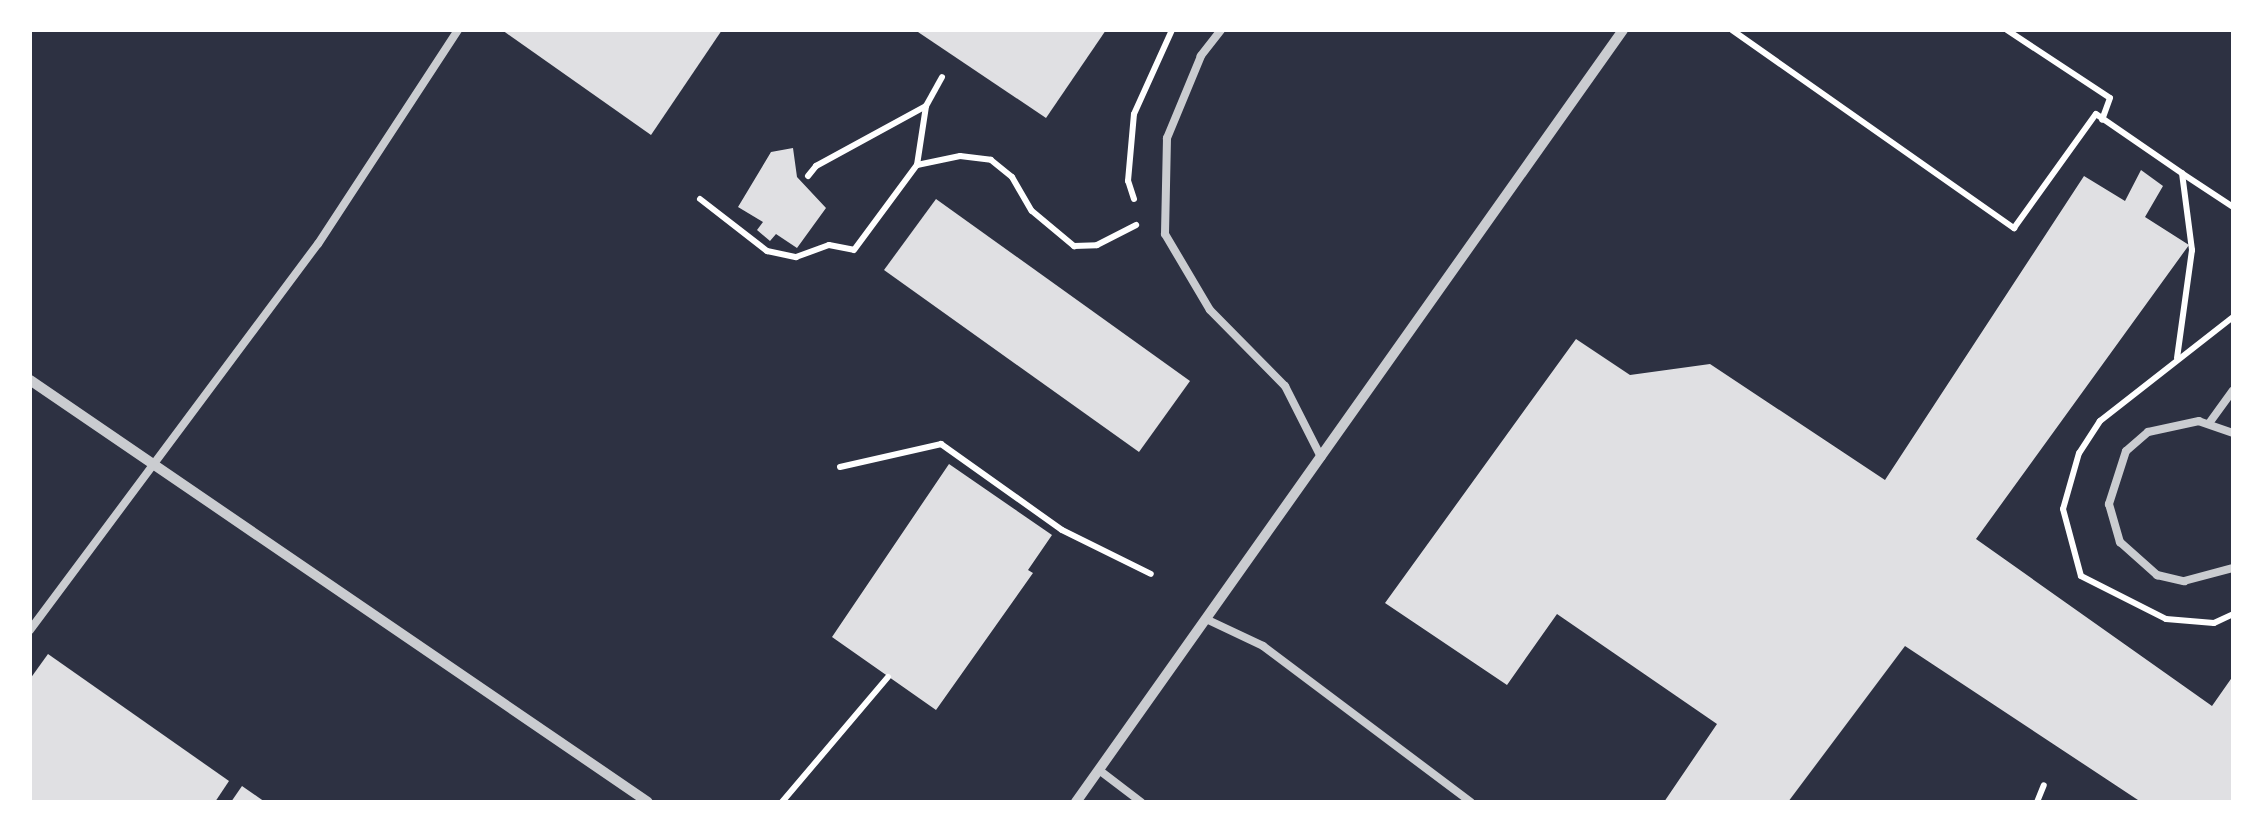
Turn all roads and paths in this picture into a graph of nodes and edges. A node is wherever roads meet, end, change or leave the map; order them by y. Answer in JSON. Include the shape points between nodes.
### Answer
{"nodes":[{"id":1,"x":458,"y":30,"type":"edge"},
{"id":2,"x":1220,"y":30,"type":"edge"},
{"id":3,"x":1623,"y":30,"type":"edge"},
{"id":4,"x":1732,"y":30,"type":"edge"},
{"id":5,"x":2007,"y":30,"type":"edge"},
{"id":6,"x":942,"y":77,"type":"dead end"},
{"id":7,"x":926,"y":106,"type":"junction"},
{"id":8,"x":2102,"y":120,"type":"junction"},
{"id":9,"x":917,"y":165,"type":"junction"},
{"id":10,"x":2182,"y":173,"type":"junction"},
{"id":11,"x":808,"y":176,"type":"dead end"},
{"id":12,"x":700,"y":199,"type":"dead end"},
{"id":13,"x":2233,"y":208,"type":"edge"},
{"id":14,"x":1141,"y":222,"type":"dead end"},
{"id":15,"x":2178,"y":358,"type":"dead end"},
{"id":16,"x":30,"y":380,"type":"edge"},
{"id":17,"x":2233,"y":390,"type":"edge"},
{"id":18,"x":2210,"y":422,"type":"junction"},
{"id":19,"x":2233,"y":433,"type":"edge"},
{"id":20,"x":1321,"y":457,"type":"junction"},
{"id":21,"x":155,"y":465,"type":"junction"},
{"id":22,"x":840,"y":467,"type":"dead end"},
{"id":23,"x":2233,"y":568,"type":"edge"},
{"id":24,"x":1151,"y":574,"type":"dead end"},
{"id":25,"x":1206,"y":619,"type":"junction"},
{"id":26,"x":30,"y":630,"type":"edge"},
{"id":27,"x":888,"y":676,"type":"dead end"},
{"id":28,"x":1098,"y":770,"type":"junction"},
{"id":29,"x":2044,"y":785,"type":"dead end"},
{"id":30,"x":648,"y":802,"type":"edge"},
{"id":31,"x":782,"y":802,"type":"edge"},
{"id":32,"x":1076,"y":802,"type":"edge"},
{"id":33,"x":1141,"y":802,"type":"edge"},
{"id":34,"x":1471,"y":802,"type":"edge"},
{"id":35,"x":2037,"y":802,"type":"edge"}],
"edges":[{"from":1,"to":21,"type":"lane","via":[[318,244]]},
{"from":2,"to":20,"type":"lane","via":[[1201,56],[1167,138],[1165,234],[1210,310],[1285,386]]},
{"from":3,"to":20,"type":"street"},
{"from":4,"to":8,"type":"path","via":[[2014,228],[2096,114]]},
{"from":5,"to":8,"type":"path","via":[[2110,98]]},
{"from":6,"to":7,"type":"path"},
{"from":7,"to":9,"type":"path"},
{"from":7,"to":11,"type":"path"},
{"from":8,"to":10,"type":"path"},
{"from":9,"to":12,"type":"path","via":[[854,250],[830,245],[796,257],[768,251]]},
{"from":9,"to":14,"type":"path","via":[[960,156],[991,160],[1012,177],[1032,211],[1074,246],[1097,245]]},
{"from":10,"to":13,"type":"path"},
{"from":10,"to":15,"type":"path","via":[[2192,250]]},
{"from":16,"to":21,"type":"street"},
{"from":17,"to":18,"type":"lane"},
{"from":18,"to":19,"type":"lane"},
{"from":18,"to":23,"type":"lane","via":[[2171,423],[2148,432],[2126,451],[2109,504],[2120,542],[2157,575],[2184,581]]},
{"from":20,"to":25,"type":"street"},
{"from":21,"to":26,"type":"lane"},
{"from":21,"to":30,"type":"street"},
{"from":22,"to":24,"type":"path","via":[[941,444],[1062,530]]},
{"from":25,"to":28,"type":"street"},
{"from":25,"to":34,"type":"lane","via":[[1264,646]]},
{"from":27,"to":31,"type":"path"},
{"from":28,"to":32,"type":"street"},
{"from":28,"to":33,"type":"lane"},
{"from":29,"to":35,"type":"path"}]}
